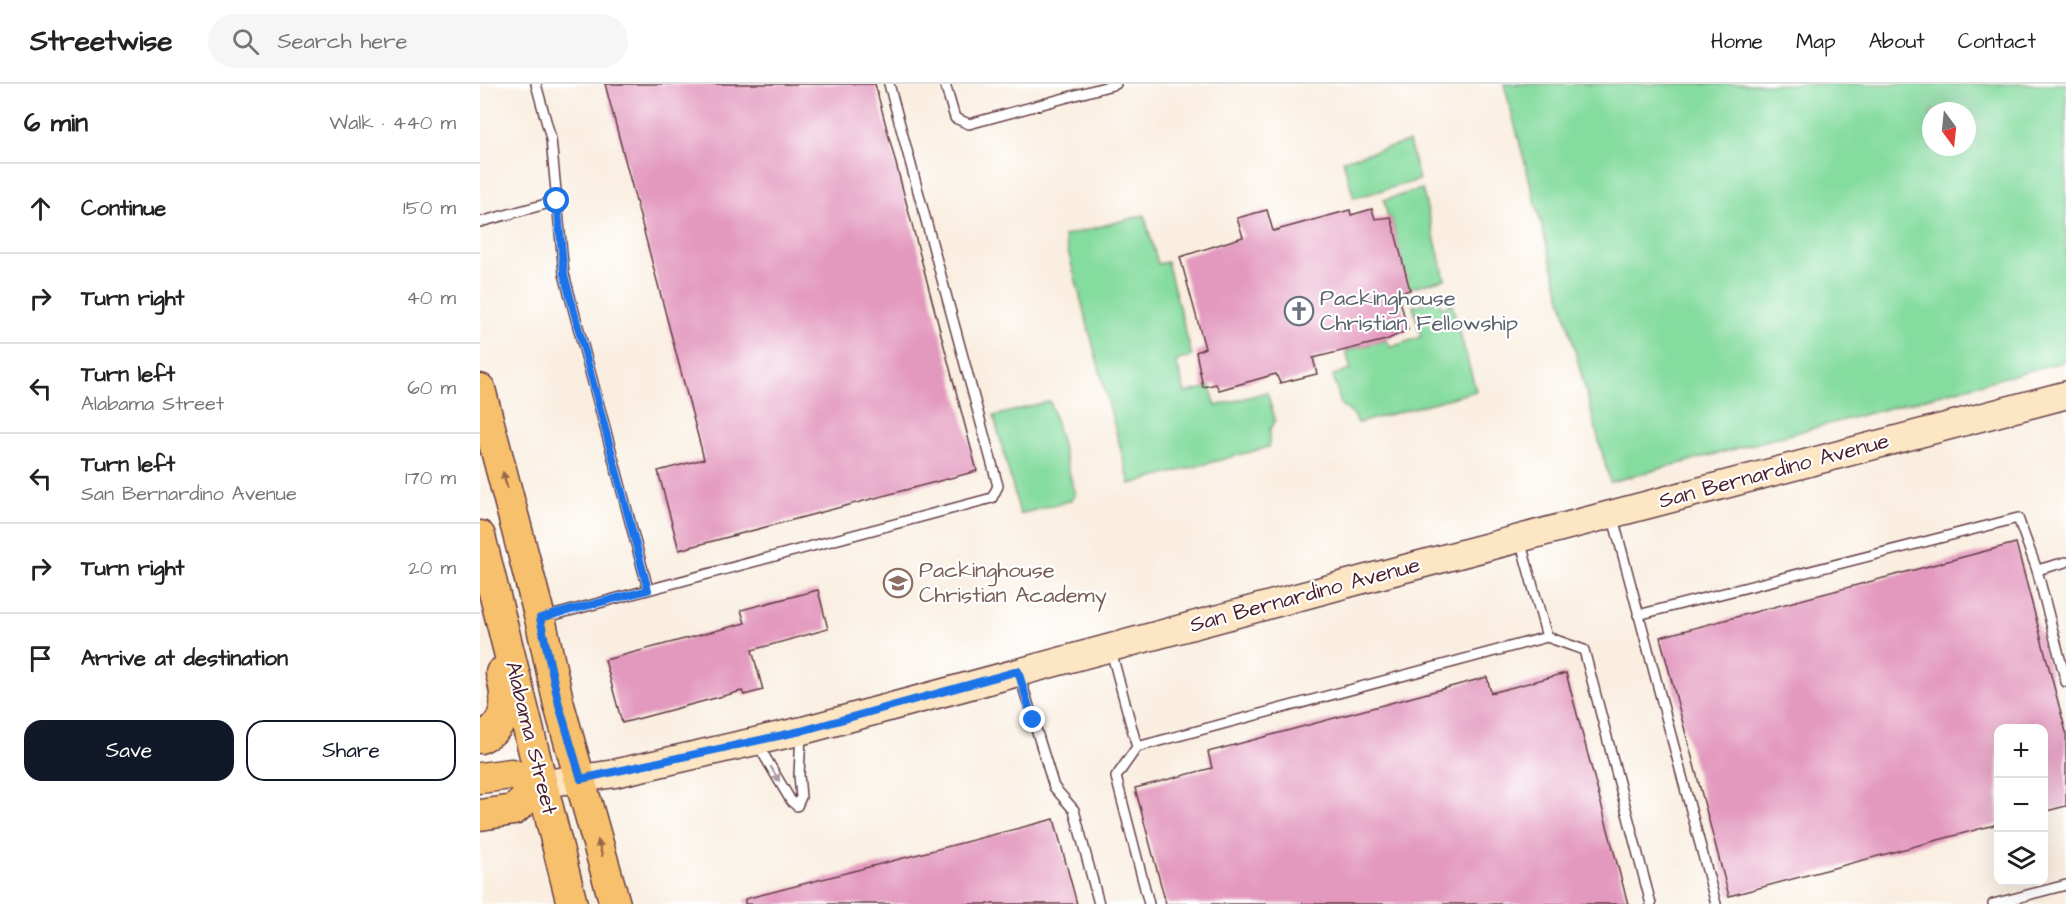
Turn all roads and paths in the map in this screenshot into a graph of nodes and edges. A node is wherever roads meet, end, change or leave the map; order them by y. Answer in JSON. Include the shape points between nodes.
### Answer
{"nodes":[{"id":1,"x":536,"y":84,"type":"edge"},
{"id":2,"x":889,"y":84,"type":"edge"},
{"id":3,"x":945,"y":84,"type":"edge"},
{"id":4,"x":1116,"y":84,"type":"edge"},
{"id":5,"x":557,"y":201,"type":"junction"},
{"id":6,"x":480,"y":222,"type":"edge"},
{"id":7,"x":480,"y":389,"type":"edge"},
{"id":8,"x":2066,"y":395,"type":"edge"},
{"id":9,"x":480,"y":465,"type":"edge"},
{"id":10,"x":1611,"y":513,"type":"junction"},
{"id":11,"x":480,"y":536,"type":"edge"},
{"id":12,"x":1520,"y":538,"type":"junction"},
{"id":13,"x":2066,"y":562,"type":"edge"},
{"id":14,"x":2037,"y":570,"type":"junction"},
{"id":15,"x":494,"y":586,"type":"junction"},
{"id":16,"x":648,"y":590,"type":"junction"},
{"id":17,"x":1638,"y":615,"type":"junction"},
{"id":18,"x":540,"y":618,"type":"junction"},
{"id":19,"x":1547,"y":637,"type":"junction"},
{"id":20,"x":1110,"y":647,"type":"junction"},
{"id":21,"x":1018,"y":671,"type":"junction"},
{"id":22,"x":2066,"y":682,"type":"edge"},
{"id":23,"x":801,"y":731,"type":"junction"},
{"id":24,"x":480,"y":738,"type":"edge"},
{"id":25,"x":755,"y":740,"type":"junction"},
{"id":26,"x":1137,"y":747,"type":"junction"},
{"id":27,"x":480,"y":778,"type":"edge"},
{"id":28,"x":581,"y":779,"type":"junction"},
{"id":29,"x":541,"y":784,"type":"junction"},
{"id":30,"x":480,"y":815,"type":"edge"},
{"id":31,"x":2066,"y":885,"type":"edge"},
{"id":32,"x":572,"y":904,"type":"edge"},
{"id":33,"x":615,"y":904,"type":"edge"},
{"id":34,"x":1099,"y":904,"type":"edge"},
{"id":35,"x":1149,"y":904,"type":"edge"},
{"id":36,"x":1652,"y":904,"type":"edge"},
{"id":37,"x":1716,"y":904,"type":"edge"},
{"id":38,"x":1993,"y":904,"type":"edge"}],
"edges":[{"from":1,"to":5,"type":"lane","via":[[551,139]]},
{"from":2,"to":16,"type":"lane","via":[[998,486],[992,498]]},
{"from":3,"to":4,"type":"lane","via":[[955,118],[969,124]]},
{"from":5,"to":6,"type":"lane"},
{"from":5,"to":16,"type":"lane","via":[[564,274]]},
{"from":18,"to":7,"type":"main road","name":"Alabama Street","one_way":true},
{"from":8,"to":10,"type":"main road","name":"San Bernardino Avenue"},
{"from":9,"to":18,"type":"main road","via":[[510,564]]},
{"from":10,"to":12,"type":"main road","name":"San Bernardino Avenue"},
{"from":10,"to":17,"type":"lane"},
{"from":11,"to":15,"type":"main road","name":"Alabama Street"},
{"from":12,"to":19,"type":"lane"},
{"from":12,"to":20,"type":"main road","name":"San Bernardino Avenue"},
{"from":13,"to":14,"type":"lane"},
{"from":14,"to":17,"type":"lane","via":[[2018,518]]},
{"from":14,"to":22,"type":"lane"},
{"from":15,"to":24,"type":"main road","via":[[486,618],[506,706],[498,725]]},
{"from":15,"to":29,"type":"main road","name":"Alabama Street"},
{"from":16,"to":18,"type":"lane"},
{"from":17,"to":37,"type":"lane"},
{"from":18,"to":28,"type":"main road","name":"Alabama Street","via":[[559,705]]},
{"from":19,"to":26,"type":"lane"},
{"from":19,"to":36,"type":"lane","via":[[1584,650]]},
{"from":20,"to":21,"type":"main road","name":"San Bernardino Avenue"},
{"from":20,"to":26,"type":"lane"},
{"from":21,"to":23,"type":"main road","name":"San Bernardino Avenue"},
{"from":21,"to":34,"type":"lane","via":[[1053,788],[1074,810]]},
{"from":23,"to":25,"type":"main road","name":"San Bernardino Avenue"},
{"from":25,"to":23,"type":"lane","one_way":true,"via":[[790,801],[797,806],[801,797]]},
{"from":25,"to":28,"type":"main road","name":"San Bernardino Avenue"},
{"from":26,"to":35,"type":"lane","via":[[1116,777]]},
{"from":27,"to":29,"type":"main road","name":"San Bernardino Avenue","via":[[511,774]]},
{"from":28,"to":29,"type":"main road","name":"San Bernardino Avenue"},
{"from":33,"to":28,"type":"main road","name":"Alabama Street","one_way":true},
{"from":29,"to":30,"type":"main road","via":[[514,810]]},
{"from":29,"to":32,"type":"main road","name":"Alabama Street"},
{"from":31,"to":38,"type":"lane"}]}
